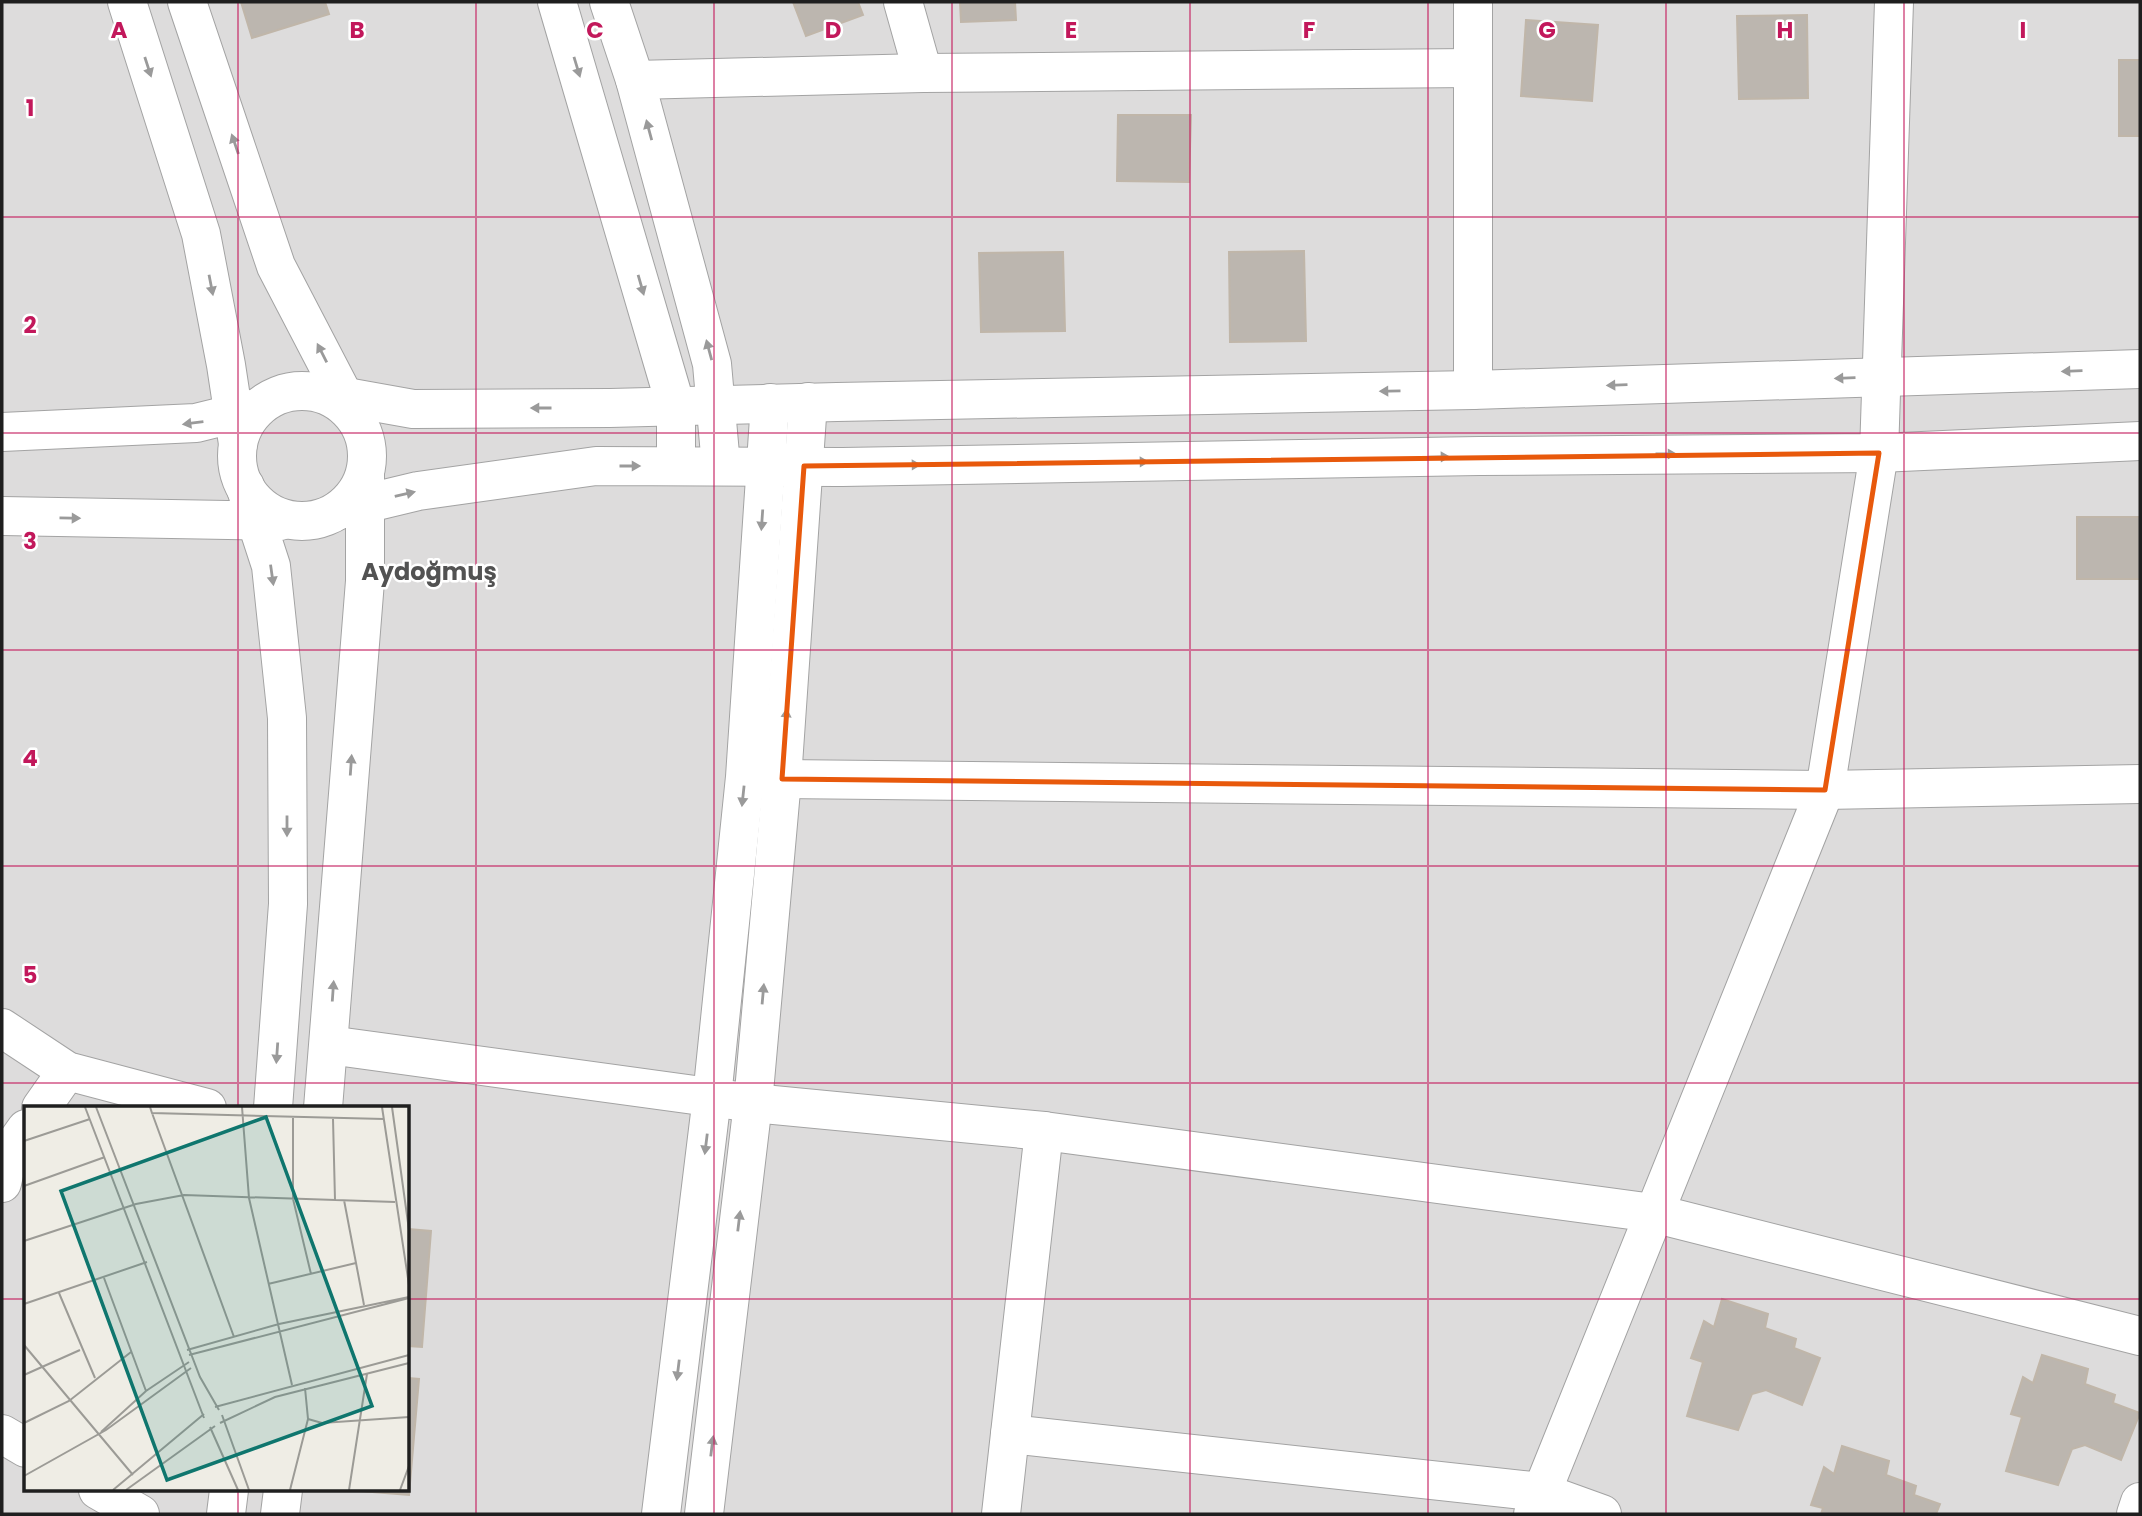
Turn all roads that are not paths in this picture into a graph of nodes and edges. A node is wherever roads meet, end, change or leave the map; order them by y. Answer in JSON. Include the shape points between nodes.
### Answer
{"nodes":[{"id":1,"x":127,"y":2,"type":"edge"},
{"id":2,"x":187,"y":2,"type":"edge"},
{"id":3,"x":557,"y":2,"type":"edge"},
{"id":4,"x":608,"y":2,"type":"edge"},
{"id":5,"x":903,"y":2,"type":"edge"},
{"id":6,"x":1473,"y":2,"type":"edge"},
{"id":7,"x":1894,"y":2,"type":"edge"},
{"id":8,"x":1472,"y":68,"type":"junction"},
{"id":9,"x":923,"y":73,"type":"junction"},
{"id":10,"x":635,"y":80,"type":"junction"},
{"id":11,"x":2140,"y":369,"type":"edge"},
{"id":12,"x":1881,"y":377,"type":"junction"},
{"id":13,"x":1473,"y":390,"type":"junction"},
{"id":14,"x":338,"y":401,"type":"junction"},
{"id":15,"x":808,"y":402,"type":"junction"},
{"id":16,"x":770,"y":403,"type":"junction"},
{"id":17,"x":716,"y":405,"type":"junction"},
{"id":18,"x":676,"y":407,"type":"junction"},
{"id":19,"x":244,"y":422,"type":"junction"},
{"id":20,"x":2,"y":432,"type":"edge"},
{"id":21,"x":2140,"y":440,"type":"edge"},
{"id":22,"x":1879,"y":453,"type":"junction"},
{"id":23,"x":676,"y":466,"type":"junction"},
{"id":24,"x":721,"y":466,"type":"junction"},
{"id":25,"x":766,"y":466,"type":"junction"},
{"id":26,"x":804,"y":466,"type":"junction"},
{"id":27,"x":356,"y":496,"type":"junction"},
{"id":28,"x":251,"y":503,"type":"junction"},
{"id":29,"x":2,"y":516,"type":"edge"},
{"id":30,"x":782,"y":779,"type":"junction"},
{"id":31,"x":2140,"y":784,"type":"edge"},
{"id":32,"x":1825,"y":790,"type":"junction"},
{"id":33,"x":2,"y":1028,"type":"edge"},
{"id":34,"x":329,"y":1045,"type":"junction"},
{"id":35,"x":67,"y":1071,"type":"junction"},
{"id":36,"x":712,"y":1097,"type":"junction"},
{"id":37,"x":753,"y":1103,"type":"junction"},
{"id":38,"x":42,"y":1106,"type":"edge"},
{"id":39,"x":199,"y":1106,"type":"edge"},
{"id":40,"x":273,"y":1106,"type":"edge"},
{"id":41,"x":323,"y":1106,"type":"edge"},
{"id":42,"x":1044,"y":1131,"type":"junction"},
{"id":43,"x":24,"y":1132,"type":"edge"},
{"id":44,"x":2,"y":1183,"type":"edge"},
{"id":45,"x":1653,"y":1213,"type":"junction"},
{"id":46,"x":2140,"y":1336,"type":"edge"},
{"id":47,"x":2,"y":1434,"type":"edge"},
{"id":48,"x":1010,"y":1434,"type":"junction"},
{"id":49,"x":24,"y":1447,"type":"edge"},
{"id":50,"x":102,"y":1492,"type":"edge"},
{"id":51,"x":229,"y":1492,"type":"edge"},
{"id":52,"x":283,"y":1492,"type":"edge"},
{"id":53,"x":2140,"y":1502,"type":"edge"},
{"id":54,"x":1537,"y":1503,"type":"edge"},
{"id":55,"x":140,"y":1514,"type":"edge"},
{"id":56,"x":226,"y":1514,"type":"edge"},
{"id":57,"x":281,"y":1514,"type":"edge"},
{"id":58,"x":661,"y":1514,"type":"edge"},
{"id":59,"x":704,"y":1514,"type":"edge"},
{"id":60,"x":1000,"y":1514,"type":"edge"},
{"id":61,"x":1602,"y":1514,"type":"edge"},
{"id":62,"x":2136,"y":1514,"type":"edge"}],
"edges":[{"from":1,"to":19,"type":"street","one_way":true,"via":[[201,234]]},
{"from":14,"to":2,"type":"street","one_way":true,"via":[[276,266]]},
{"from":3,"to":18,"type":"street","one_way":true},
{"from":4,"to":10,"type":"street"},
{"from":5,"to":9,"type":"street"},
{"from":6,"to":8,"type":"street"},
{"from":7,"to":12,"type":"street"},
{"from":8,"to":9,"type":"street"},
{"from":8,"to":13,"type":"street"},
{"from":9,"to":10,"type":"street"},
{"from":17,"to":10,"type":"street","one_way":true,"via":[[712,364]]},
{"from":11,"to":12,"type":"street","one_way":true},
{"from":12,"to":13,"type":"street","one_way":true},
{"from":12,"to":22,"type":"street"},
{"from":13,"to":15,"type":"street","one_way":true},
{"from":18,"to":14,"type":"street","one_way":true,"via":[[413,409]]},
{"from":14,"to":19,"type":"street","via":[[297,390],[276,396]]},
{"from":14,"to":27,"type":"street","via":[[364,433],[368,453]]},
{"from":15,"to":16,"type":"street"},
{"from":15,"to":26,"type":"street"},
{"from":16,"to":17,"type":"street"},
{"from":16,"to":25,"type":"street"},
{"from":17,"to":18,"type":"street"},
{"from":17,"to":24,"type":"street"},
{"from":18,"to":23,"type":"street"},
{"from":19,"to":20,"type":"street","one_way":true},
{"from":19,"to":28,"type":"street","via":[[238,466]]},
{"from":21,"to":22,"type":"street"},
{"from":26,"to":22,"type":"street","one_way":true},
{"from":22,"to":32,"type":"street"},
{"from":23,"to":24,"type":"street"},
{"from":27,"to":23,"type":"street","one_way":true,"via":[[596,466]]},
{"from":24,"to":25,"type":"street"},
{"from":25,"to":26,"type":"street"},
{"from":25,"to":36,"type":"street","one_way":true,"via":[[746,777]]},
{"from":30,"to":26,"type":"street","one_way":true},
{"from":27,"to":28,"type":"street","via":[[319,519],[297,521]]},
{"from":34,"to":27,"type":"street","one_way":true,"via":[[365,581]]},
{"from":29,"to":28,"type":"street","one_way":true},
{"from":28,"to":40,"type":"street","one_way":true,"via":[[271,566],[287,718],[288,904]]},
{"from":30,"to":32,"type":"street"},
{"from":37,"to":30,"type":"street","one_way":true},
{"from":31,"to":32,"type":"street"},
{"from":32,"to":45,"type":"street"},
{"from":33,"to":35,"type":"street"},
{"from":34,"to":36,"type":"street"},
{"from":34,"to":41,"type":"street"},
{"from":35,"to":38,"type":"street"},
{"from":35,"to":39,"type":"street"},
{"from":36,"to":37,"type":"street"},
{"from":36,"to":58,"type":"street","one_way":true},
{"from":37,"to":42,"type":"street"},
{"from":59,"to":37,"type":"street","one_way":true},
{"from":42,"to":45,"type":"street"},
{"from":42,"to":48,"type":"street"},
{"from":43,"to":44,"type":"street","via":[[9,1153]]},
{"from":45,"to":46,"type":"street"},
{"from":45,"to":54,"type":"street"},
{"from":47,"to":49,"type":"street"},
{"from":48,"to":54,"type":"street"},
{"from":48,"to":60,"type":"street"},
{"from":50,"to":55,"type":"street"},
{"from":51,"to":56,"type":"street"},
{"from":52,"to":57,"type":"street"},
{"from":53,"to":62,"type":"street"},
{"from":54,"to":61,"type":"street"}]}
